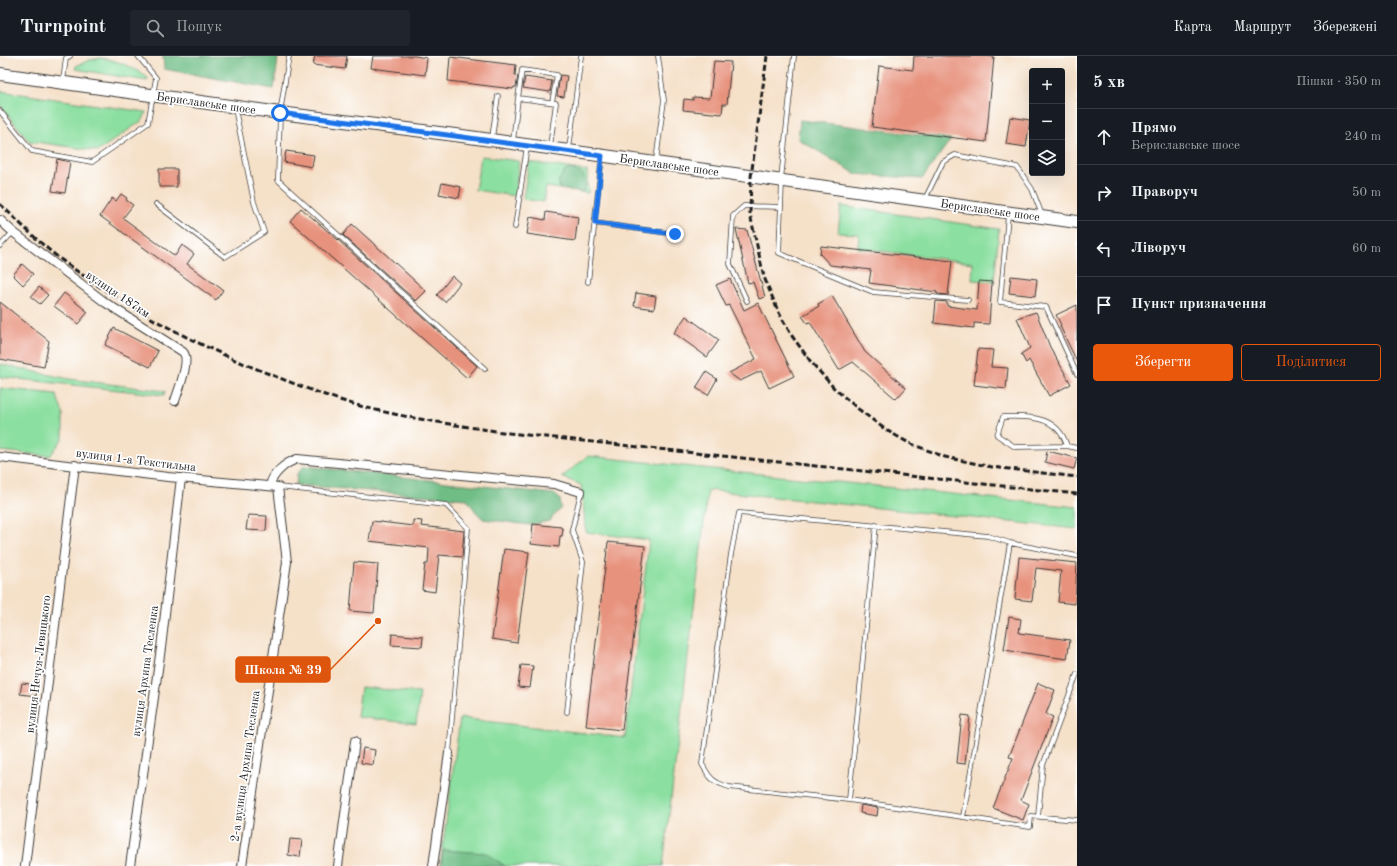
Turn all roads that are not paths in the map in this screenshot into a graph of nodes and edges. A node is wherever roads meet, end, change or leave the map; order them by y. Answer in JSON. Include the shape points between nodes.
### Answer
{"nodes":[{"id":1,"x":70,"y":56,"type":"edge"},
{"id":2,"x":138,"y":56,"type":"edge"},
{"id":3,"x":289,"y":56,"type":"edge"},
{"id":4,"x":581,"y":56,"type":"edge"},
{"id":5,"x":658,"y":56,"type":"edge"},
{"id":6,"x":794,"y":56,"type":"edge"},
{"id":7,"x":0,"y":74,"type":"edge"},
{"id":8,"x":63,"y":83,"type":"junction"},
{"id":9,"x":153,"y":95,"type":"junction"},
{"id":10,"x":498,"y":96,"type":"dead end"},
{"id":11,"x":518,"y":98,"type":"junction"},
{"id":12,"x":552,"y":102,"type":"junction"},
{"id":13,"x":234,"y":107,"type":"junction"},
{"id":14,"x":0,"y":111,"type":"edge"},
{"id":15,"x":280,"y":113,"type":"junction"},
{"id":16,"x":491,"y":140,"type":"junction"},
{"id":17,"x":512,"y":143,"type":"junction"},
{"id":18,"x":527,"y":146,"type":"junction"},
{"id":19,"x":549,"y":149,"type":"junction"},
{"id":20,"x":568,"y":151,"type":"junction"},
{"id":21,"x":602,"y":156,"type":"junction"},
{"id":22,"x":656,"y":163,"type":"junction"},
{"id":23,"x":781,"y":181,"type":"junction"},
{"id":24,"x":924,"y":201,"type":"junction"},
{"id":25,"x":156,"y":204,"type":"dead end"},
{"id":26,"x":781,"y":207,"type":"junction"},
{"id":27,"x":1008,"y":212,"type":"junction"},
{"id":28,"x":1043,"y":217,"type":"junction"},
{"id":29,"x":0,"y":220,"type":"edge"},
{"id":30,"x":1077,"y":222,"type":"edge"},
{"id":31,"x":595,"y":223,"type":"junction"},
{"id":32,"x":515,"y":227,"type":"dead end"},
{"id":33,"x":14,"y":232,"type":"junction"},
{"id":34,"x":675,"y":234,"type":"dead end"},
{"id":35,"x":0,"y":246,"type":"edge"},
{"id":36,"x":588,"y":282,"type":"dead end"},
{"id":37,"x":968,"y":300,"type":"dead end"},
{"id":38,"x":747,"y":301,"type":"dead end"},
{"id":39,"x":486,"y":369,"type":"dead end"},
{"id":40,"x":1077,"y":374,"type":"edge"},
{"id":41,"x":175,"y":402,"type":"dead end"},
{"id":42,"x":1067,"y":446,"type":"junction"},
{"id":43,"x":1077,"y":448,"type":"edge"},
{"id":44,"x":0,"y":457,"type":"edge"},
{"id":45,"x":75,"y":465,"type":"junction"},
{"id":46,"x":181,"y":478,"type":"junction"},
{"id":47,"x":274,"y":487,"type":"junction"},
{"id":48,"x":581,"y":492,"type":"joint"},
{"id":49,"x":876,"y":526,"type":"junction"},
{"id":50,"x":1010,"y":543,"type":"junction"},
{"id":51,"x":1077,"y":556,"type":"edge"},
{"id":52,"x":1077,"y":674,"type":"edge"},
{"id":53,"x":567,"y":712,"type":"dead end"},
{"id":54,"x":355,"y":742,"type":"dead end"},
{"id":55,"x":449,"y":753,"type":"joint"},
{"id":56,"x":849,"y":800,"type":"junction"},
{"id":57,"x":1038,"y":816,"type":"junction"},
{"id":58,"x":963,"y":817,"type":"junction"},
{"id":59,"x":1077,"y":820,"type":"edge"},
{"id":60,"x":26,"y":866,"type":"edge"},
{"id":61,"x":130,"y":866,"type":"edge"},
{"id":62,"x":242,"y":866,"type":"edge"},
{"id":63,"x":338,"y":866,"type":"edge"},
{"id":64,"x":433,"y":866,"type":"edge"}],
"edges":[{"from":1,"to":8,"type":"lane","via":[[66,58]]},
{"from":2,"to":9,"type":"lane","via":[[156,78]]},
{"from":3,"to":15,"type":"lane"},
{"from":4,"to":20,"type":"lane"},
{"from":5,"to":22,"type":"lane","via":[[664,100]]},
{"from":6,"to":23,"type":"lane"},
{"from":7,"to":8,"type":"main road","name":"Бериславське шосе"},
{"from":8,"to":9,"type":"main road","name":"Бериславське шосе"},
{"from":9,"to":13,"type":"main road","name":"Бериславське шосе"},
{"from":9,"to":14,"type":"lane","via":[[148,122],[92,162],[32,151]]},
{"from":10,"to":16,"type":"lane"},
{"from":11,"to":12,"type":"lane"},
{"from":11,"to":12,"type":"lane","via":[[522,70],[557,75]]},
{"from":11,"to":17,"type":"lane"},
{"from":12,"to":19,"type":"lane","via":[[556,103]]},
{"from":13,"to":15,"type":"main road","name":"Бериславське шосе"},
{"from":13,"to":25,"type":"lane","via":[[254,202],[264,232],[225,257]]},
{"from":15,"to":16,"type":"main road","name":"Бериславське шосе"},
{"from":15,"to":39,"type":"lane","via":[[278,180]]},
{"from":16,"to":17,"type":"main road","name":"Бериславське шосе"},
{"from":17,"to":18,"type":"main road","name":"Бериславське шосе"},
{"from":18,"to":19,"type":"main road","name":"Бериславське шосе"},
{"from":18,"to":32,"type":"lane"},
{"from":19,"to":20,"type":"main road","name":"Бериславське шосе"},
{"from":20,"to":21,"type":"main road","name":"Бериславське шосе"},
{"from":21,"to":22,"type":"main road","name":"Бериславське шосе"},
{"from":21,"to":31,"type":"lane"},
{"from":22,"to":23,"type":"main road","name":"Бериславське шосе"},
{"from":23,"to":24,"type":"main road","name":"Бериславське шосе"},
{"from":23,"to":26,"type":"lane"},
{"from":24,"to":27,"type":"main road","name":"Бериславське шосе"},
{"from":24,"to":28,"type":"lane","via":[[943,162],[955,155],[1017,168],[1032,189]]},
{"from":26,"to":37,"type":"lane","via":[[779,253],[873,292]]},
{"from":26,"to":38,"type":"lane","via":[[744,206],[733,216],[730,264]]},
{"from":27,"to":28,"type":"main road","name":"Бериславське шосе"},
{"from":27,"to":40,"type":"lane","via":[[1000,302],[1046,307]]},
{"from":28,"to":30,"type":"main road","name":"Бериславське шосе"},
{"from":29,"to":33,"type":"street","name":"вулиця 187км"},
{"from":31,"to":34,"type":"lane"},
{"from":31,"to":36,"type":"lane"},
{"from":33,"to":35,"type":"lane"},
{"from":33,"to":41,"type":"street","name":"вулиця 187км","via":[[106,303],[186,355],[187,362]]},
{"from":42,"to":42,"type":"lane","via":[[1015,447],[997,435],[1003,417],[1026,416],[1052,423],[1064,435]]},
{"from":42,"to":43,"type":"lane"},
{"from":44,"to":45,"type":"street","name":"вулиця 1-а Текстильна"},
{"from":45,"to":46,"type":"street","name":"вулиця 1-а Текстильна"},
{"from":45,"to":60,"type":"street","name":"вулиця Нечуя-Левицького"},
{"from":46,"to":47,"type":"street","name":"вулиця 1-а Текстильна"},
{"from":46,"to":61,"type":"street","name":"вулиця Архипа Тесленка","via":[[161,648]]},
{"from":47,"to":48,"type":"street","via":[[272,479],[278,471],[297,459],[554,484]]},
{"from":47,"to":55,"type":"lane","via":[[446,505],[468,528]]},
{"from":47,"to":62,"type":"street","name":"2-а вулиця Архипа Тесленка","via":[[287,562]]},
{"from":48,"to":53,"type":"lane","via":[[572,530],[583,562]]},
{"from":49,"to":50,"type":"lane","via":[[988,536]]},
{"from":49,"to":56,"type":"lane"},
{"from":49,"to":56,"type":"lane","via":[[740,513],[731,554],[702,764],[712,780],[729,787]]},
{"from":50,"to":51,"type":"lane"},
{"from":50,"to":58,"type":"lane"},
{"from":52,"to":57,"type":"lane","via":[[1043,765]]},
{"from":54,"to":63,"type":"street"},
{"from":55,"to":64,"type":"street"},
{"from":56,"to":58,"type":"lane"},
{"from":57,"to":58,"type":"lane","via":[[1031,816],[1030,827]]},
{"from":57,"to":59,"type":"lane"}]}
